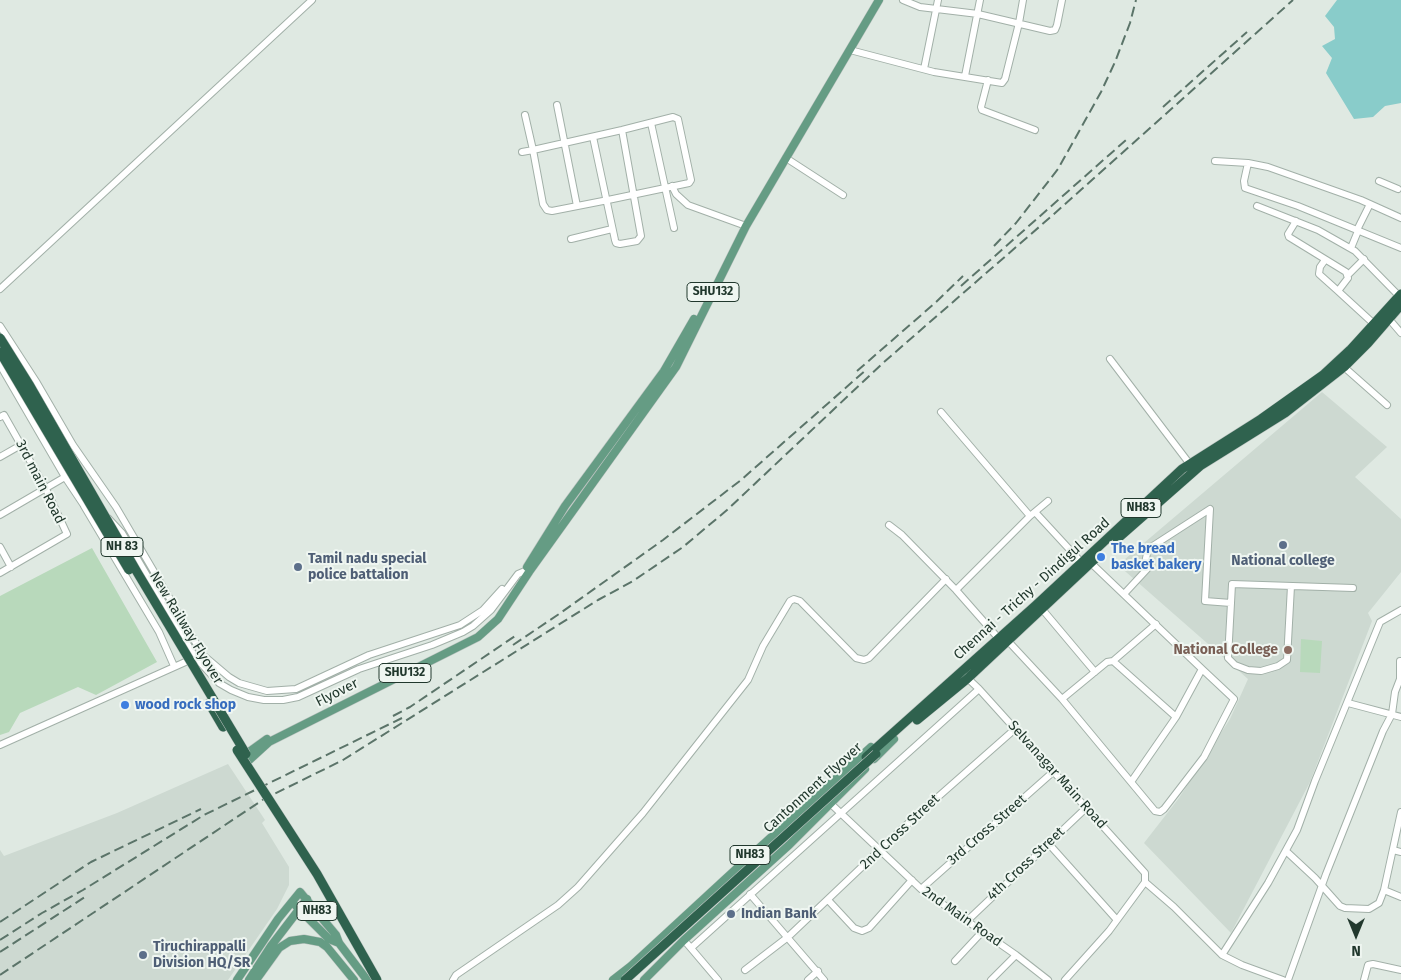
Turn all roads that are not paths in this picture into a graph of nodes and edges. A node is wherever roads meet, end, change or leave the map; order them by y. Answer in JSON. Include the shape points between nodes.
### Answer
{"nodes":[{"id":1,"x":312,"y":0,"type":"edge"},
{"id":2,"x":874,"y":0,"type":"edge"},
{"id":3,"x":879,"y":0,"type":"edge"},
{"id":4,"x":903,"y":0,"type":"edge"},
{"id":5,"x":938,"y":0,"type":"edge"},
{"id":6,"x":980,"y":0,"type":"edge"},
{"id":7,"x":1023,"y":0,"type":"edge"},
{"id":8,"x":1062,"y":0,"type":"edge"},
{"id":9,"x":937,"y":9,"type":"junction"},
{"id":10,"x":978,"y":14,"type":"junction"},
{"id":11,"x":1019,"y":23,"type":"junction"},
{"id":12,"x":850,"y":50,"type":"junction"},
{"id":13,"x":924,"y":69,"type":"junction"},
{"id":14,"x":965,"y":76,"type":"junction"},
{"id":15,"x":988,"y":80,"type":"junction"},
{"id":16,"x":557,"y":105,"type":"dead end"},
{"id":17,"x":525,"y":116,"type":"dead end"},
{"id":18,"x":651,"y":123,"type":"junction"},
{"id":19,"x":622,"y":130,"type":"junction"},
{"id":20,"x":1034,"y":130,"type":"dead end"},
{"id":21,"x":593,"y":137,"type":"junction"},
{"id":22,"x":565,"y":143,"type":"junction"},
{"id":23,"x":533,"y":150,"type":"junction"},
{"id":24,"x":522,"y":152,"type":"dead end"},
{"id":25,"x":786,"y":158,"type":"junction"},
{"id":26,"x":1215,"y":161,"type":"dead end"},
{"id":27,"x":1248,"y":163,"type":"junction"},
{"id":28,"x":1379,"y":181,"type":"dead end"},
{"id":29,"x":672,"y":186,"type":"junction"},
{"id":30,"x":1400,"y":187,"type":"edge"},
{"id":31,"x":664,"y":188,"type":"junction"},
{"id":32,"x":634,"y":195,"type":"junction"},
{"id":33,"x":843,"y":195,"type":"dead end"},
{"id":34,"x":608,"y":200,"type":"junction"},
{"id":35,"x":1370,"y":204,"type":"junction"},
{"id":36,"x":577,"y":206,"type":"junction"},
{"id":37,"x":1257,"y":206,"type":"dead end"},
{"id":38,"x":1401,"y":218,"type":"edge"},
{"id":39,"x":1296,"y":221,"type":"junction"},
{"id":40,"x":744,"y":226,"type":"junction"},
{"id":41,"x":674,"y":228,"type":"dead end"},
{"id":42,"x":612,"y":229,"type":"junction"},
{"id":43,"x":1357,"y":231,"type":"junction"},
{"id":44,"x":571,"y":239,"type":"dead end"},
{"id":45,"x":1351,"y":248,"type":"junction"},
{"id":46,"x":1401,"y":248,"type":"edge"},
{"id":47,"x":1364,"y":259,"type":"junction"},
{"id":48,"x":1325,"y":260,"type":"junction"},
{"id":49,"x":1348,"y":275,"type":"junction"},
{"id":50,"x":0,"y":289,"type":"edge"},
{"id":51,"x":1338,"y":291,"type":"junction"},
{"id":52,"x":1400,"y":298,"type":"edge"},
{"id":53,"x":1389,"y":319,"type":"junction"},
{"id":54,"x":1374,"y":324,"type":"junction"},
{"id":55,"x":0,"y":326,"type":"edge"},
{"id":56,"x":1401,"y":333,"type":"edge"},
{"id":57,"x":0,"y":338,"type":"edge"},
{"id":58,"x":0,"y":352,"type":"edge"},
{"id":59,"x":1110,"y":359,"type":"dead end"},
{"id":60,"x":0,"y":365,"type":"edge"},
{"id":61,"x":1344,"y":367,"type":"junction"},
{"id":62,"x":1387,"y":406,"type":"dead end"},
{"id":63,"x":941,"y":412,"type":"dead end"},
{"id":64,"x":2,"y":416,"type":"edge"},
{"id":65,"x":1231,"y":443,"type":"junction"},
{"id":66,"x":21,"y":445,"type":"junction"},
{"id":67,"x":0,"y":457,"type":"edge"},
{"id":68,"x":1189,"y":464,"type":"junction"},
{"id":69,"x":65,"y":477,"type":"junction"},
{"id":70,"x":46,"y":489,"type":"junction"},
{"id":71,"x":1048,"y":501,"type":"dead end"},
{"id":72,"x":82,"y":503,"type":"junction"},
{"id":73,"x":116,"y":507,"type":"junction"},
{"id":74,"x":1033,"y":514,"type":"junction"},
{"id":75,"x":0,"y":515,"type":"edge"},
{"id":76,"x":1132,"y":521,"type":"junction"},
{"id":77,"x":889,"y":525,"type":"dead end"},
{"id":78,"x":0,"y":547,"type":"edge"},
{"id":79,"x":1086,"y":563,"type":"junction"},
{"id":80,"x":11,"y":566,"type":"junction"},
{"id":81,"x":0,"y":573,"type":"edge"},
{"id":82,"x":946,"y":579,"type":"junction"},
{"id":83,"x":518,"y":581,"type":"junction"},
{"id":84,"x":1291,"y":586,"type":"junction"},
{"id":85,"x":1352,"y":588,"type":"dead end"},
{"id":86,"x":956,"y":590,"type":"junction"},
{"id":87,"x":1124,"y":594,"type":"junction"},
{"id":88,"x":1231,"y":603,"type":"junction"},
{"id":89,"x":1042,"y":610,"type":"junction"},
{"id":90,"x":1401,"y":610,"type":"edge"},
{"id":91,"x":1156,"y":624,"type":"junction"},
{"id":92,"x":1004,"y":641,"type":"junction"},
{"id":93,"x":202,"y":655,"type":"junction"},
{"id":94,"x":195,"y":657,"type":"junction"},
{"id":95,"x":1113,"y":661,"type":"junction"},
{"id":96,"x":1400,"y":661,"type":"dead end"},
{"id":97,"x":174,"y":666,"type":"junction"},
{"id":98,"x":1202,"y":669,"type":"junction"},
{"id":99,"x":1095,"y":672,"type":"junction"},
{"id":100,"x":964,"y":675,"type":"junction"},
{"id":101,"x":979,"y":688,"type":"junction"},
{"id":102,"x":1398,"y":693,"type":"edge"},
{"id":103,"x":1062,"y":699,"type":"junction"},
{"id":104,"x":1348,"y":702,"type":"junction"},
{"id":105,"x":1392,"y":714,"type":"junction"},
{"id":106,"x":1176,"y":717,"type":"junction"},
{"id":107,"x":1401,"y":718,"type":"edge"},
{"id":108,"x":1015,"y":729,"type":"junction"},
{"id":109,"x":892,"y":737,"type":"junction"},
{"id":110,"x":0,"y":745,"type":"edge"},
{"id":111,"x":874,"y":753,"type":"junction"},
{"id":112,"x":246,"y":758,"type":"junction"},
{"id":113,"x":1053,"y":772,"type":"junction"},
{"id":114,"x":1131,"y":782,"type":"junction"},
{"id":115,"x":831,"y":804,"type":"junction"},
{"id":116,"x":1086,"y":808,"type":"junction"},
{"id":117,"x":1401,"y":812,"type":"edge"},
{"id":118,"x":840,"y":813,"type":"junction"},
{"id":119,"x":1048,"y":843,"type":"junction"},
{"id":120,"x":880,"y":850,"type":"junction"},
{"id":121,"x":1393,"y":850,"type":"junction"},
{"id":122,"x":1286,"y":851,"type":"junction"},
{"id":123,"x":1401,"y":852,"type":"edge"},
{"id":124,"x":912,"y":880,"type":"junction"},
{"id":125,"x":1145,"y":882,"type":"junction"},
{"id":126,"x":1322,"y":887,"type":"junction"},
{"id":127,"x":921,"y":889,"type":"junction"},
{"id":128,"x":1384,"y":890,"type":"junction"},
{"id":129,"x":750,"y":894,"type":"junction"},
{"id":130,"x":1401,"y":897,"type":"edge"},
{"id":131,"x":307,"y":899,"type":"junction"},
{"id":132,"x":828,"y":900,"type":"junction"},
{"id":133,"x":290,"y":902,"type":"junction"},
{"id":134,"x":298,"y":909,"type":"junction"},
{"id":135,"x":1117,"y":920,"type":"junction"},
{"id":136,"x":967,"y":921,"type":"junction"},
{"id":137,"x":982,"y":932,"type":"junction"},
{"id":138,"x":788,"y":937,"type":"junction"},
{"id":139,"x":684,"y":940,"type":"junction"},
{"id":140,"x":339,"y":943,"type":"junction"},
{"id":141,"x":691,"y":948,"type":"junction"},
{"id":142,"x":1016,"y":955,"type":"junction"},
{"id":143,"x":1222,"y":955,"type":"junction"},
{"id":144,"x":955,"y":961,"type":"dead end"},
{"id":145,"x":634,"y":966,"type":"junction"},
{"id":146,"x":745,"y":970,"type":"dead end"},
{"id":147,"x":1401,"y":970,"type":"edge"},
{"id":148,"x":818,"y":971,"type":"junction"},
{"id":149,"x":237,"y":980,"type":"edge"},
{"id":150,"x":248,"y":980,"type":"edge"},
{"id":151,"x":256,"y":980,"type":"edge"},
{"id":152,"x":354,"y":980,"type":"edge"},
{"id":153,"x":367,"y":980,"type":"edge"},
{"id":154,"x":377,"y":980,"type":"edge"},
{"id":155,"x":384,"y":980,"type":"edge"},
{"id":156,"x":453,"y":980,"type":"edge"},
{"id":157,"x":613,"y":980,"type":"edge"},
{"id":158,"x":618,"y":980,"type":"edge"},
{"id":159,"x":625,"y":980,"type":"edge"},
{"id":160,"x":644,"y":980,"type":"edge"},
{"id":161,"x":718,"y":980,"type":"edge"},
{"id":162,"x":808,"y":980,"type":"edge"},
{"id":163,"x":824,"y":980,"type":"edge"},
{"id":164,"x":991,"y":980,"type":"edge"},
{"id":165,"x":1048,"y":980,"type":"edge"},
{"id":166,"x":1066,"y":980,"type":"edge"},
{"id":167,"x":1282,"y":980,"type":"edge"},
{"id":168,"x":1288,"y":980,"type":"edge"},
{"id":169,"x":1364,"y":980,"type":"edge"}],
"edges":[{"from":1,"to":50,"type":"street"},
{"from":2,"to":40,"type":"main road"},
{"from":3,"to":12,"type":"main road","number":"SHU132"},
{"from":4,"to":9,"type":"street"},
{"from":5,"to":9,"type":"street"},
{"from":6,"to":10,"type":"street"},
{"from":7,"to":11,"type":"street"},
{"from":8,"to":11,"type":"street","via":[[1055,30]]},
{"from":9,"to":10,"type":"street"},
{"from":9,"to":13,"type":"street"},
{"from":10,"to":11,"type":"street"},
{"from":10,"to":14,"type":"street"},
{"from":11,"to":15,"type":"street","via":[[1004,82]]},
{"from":12,"to":13,"type":"street"},
{"from":12,"to":25,"type":"main road","number":"SHU132"},
{"from":13,"to":14,"type":"street"},
{"from":14,"to":15,"type":"street"},
{"from":15,"to":20,"type":"street","via":[[982,110]]},
{"from":16,"to":22,"type":"street"},
{"from":17,"to":23,"type":"street"},
{"from":18,"to":19,"type":"street"},
{"from":18,"to":29,"type":"street","via":[[673,117],[678,119],[691,176],[689,183]]},
{"from":18,"to":31,"type":"street"},
{"from":19,"to":21,"type":"street"},
{"from":19,"to":32,"type":"street"},
{"from":21,"to":22,"type":"street"},
{"from":21,"to":34,"type":"street"},
{"from":22,"to":23,"type":"street"},
{"from":22,"to":36,"type":"street"},
{"from":23,"to":24,"type":"street"},
{"from":23,"to":36,"type":"street","via":[[543,204],[547,210]]},
{"from":25,"to":33,"type":"street"},
{"from":25,"to":40,"type":"main road","number":"SHU132"},
{"from":26,"to":27,"type":"street"},
{"from":27,"to":35,"type":"street","via":[[1268,167]]},
{"from":27,"to":43,"type":"street","via":[[1245,188]]},
{"from":28,"to":30,"type":"street"},
{"from":29,"to":31,"type":"street"},
{"from":29,"to":40,"type":"street","via":[[688,205]]},
{"from":31,"to":32,"type":"street"},
{"from":31,"to":41,"type":"street"},
{"from":32,"to":34,"type":"street"},
{"from":32,"to":42,"type":"street","via":[[642,236],[640,240],[616,243]]},
{"from":34,"to":36,"type":"street"},
{"from":34,"to":42,"type":"street"},
{"from":35,"to":38,"type":"street"},
{"from":35,"to":43,"type":"street"},
{"from":37,"to":39,"type":"street"},
{"from":39,"to":45,"type":"street"},
{"from":39,"to":48,"type":"street","via":[[1289,237]]},
{"from":40,"to":83,"type":"main road","name":"Flyover","number":"SHU132","via":[[676,368]]},
{"from":42,"to":44,"type":"street"},
{"from":43,"to":45,"type":"street"},
{"from":43,"to":46,"type":"street"},
{"from":45,"to":47,"type":"street"},
{"from":47,"to":49,"type":"street"},
{"from":47,"to":52,"type":"street"},
{"from":48,"to":49,"type":"street"},
{"from":48,"to":51,"type":"street","via":[[1319,274]]},
{"from":49,"to":51,"type":"street"},
{"from":51,"to":54,"type":"street"},
{"from":52,"to":53,"type":"highway","name":"Chennai - Trichy - Dindigul Road","number":"NH83"},
{"from":52,"to":54,"type":"highway","name":"Chennai - Trichy - Dindigul Road","number":"NH83"},
{"from":53,"to":56,"type":"street"},
{"from":53,"to":61,"type":"highway","name":"Chennai - Trichy - Dindigul Road","number":"NH83"},
{"from":54,"to":65,"type":"highway","name":"Chennai - Trichy - Dindigul Road","number":"NH83","via":[[1323,375]]},
{"from":55,"to":73,"type":"street","via":[[73,445]]},
{"from":57,"to":112,"type":"highway","name":"New Railway Flyover","number":"NH 83","bridge":true},
{"from":58,"to":112,"type":"highway","name":"New Railway Flyover","bridge":true,"via":[[223,727]]},
{"from":59,"to":68,"type":"street"},
{"from":60,"to":69,"type":"street"},
{"from":61,"to":62,"type":"street"},
{"from":61,"to":65,"type":"highway","name":"Chennai - Trichy - Dindigul Road","number":"NH83","via":[[1285,413]]},
{"from":63,"to":74,"type":"street"},
{"from":64,"to":66,"type":"street","name":"3rd main Road"},
{"from":65,"to":68,"type":"highway","name":"Chennai - Trichy - Dindigul Road","number":"NH83"},
{"from":65,"to":76,"type":"highway","name":"Chennai - Trichy - Dindigul Road","number":"NH83"},
{"from":66,"to":67,"type":"street"},
{"from":66,"to":70,"type":"street","name":"3rd main Road"},
{"from":68,"to":76,"type":"highway","name":"Chennai - Trichy - Dindigul Road","number":"NH83"},
{"from":69,"to":70,"type":"street"},
{"from":69,"to":72,"type":"street"},
{"from":70,"to":75,"type":"street"},
{"from":70,"to":80,"type":"street","name":"3rd main Road","via":[[66,534]]},
{"from":71,"to":74,"type":"street"},
{"from":72,"to":73,"type":"street","via":[[88,500],[109,502]]},
{"from":72,"to":94,"type":"street","via":[[112,520]]},
{"from":72,"to":97,"type":"street","via":[[159,632]]},
{"from":73,"to":93,"type":"street"},
{"from":74,"to":79,"type":"street"},
{"from":74,"to":86,"type":"street"},
{"from":76,"to":79,"type":"highway","name":"Chennai - Trichy - Dindigul Road","number":"NH83"},
{"from":77,"to":82,"type":"street"},
{"from":78,"to":80,"type":"street"},
{"from":79,"to":87,"type":"street"},
{"from":79,"to":89,"type":"highway","name":"Chennai - Trichy - Dindigul Road","number":"NH83"},
{"from":79,"to":92,"type":"highway","name":"Chennai - Trichy - Dindigul Road","number":"NH83"},
{"from":80,"to":81,"type":"street","name":"3rd main Road"},
{"from":82,"to":86,"type":"street"},
{"from":82,"to":156,"type":"street","via":[[870,658],[864,660],[856,658],[800,600],[790,601],[763,646],[748,680],[643,813],[578,887],[552,910]]},
{"from":83,"to":93,"type":"street","via":[[510,580],[483,610],[460,625],[369,655],[296,689],[267,691],[239,683]]},
{"from":83,"to":94,"type":"street","via":[[491,610],[463,632],[359,668],[298,697],[283,700],[248,697],[220,683]]},
{"from":83,"to":112,"type":"main road","name":"Flyover","via":[[494,617],[475,633],[286,728],[260,743]]},
{"from":84,"to":85,"type":"street"},
{"from":84,"to":88,"type":"street","via":[[1232,584]]},
{"from":84,"to":88,"type":"street","via":[[1287,660],[1261,671],[1248,670],[1228,658]]},
{"from":86,"to":92,"type":"street"},
{"from":87,"to":88,"type":"street","via":[[1149,567],[1145,563],[1148,549],[1210,509],[1204,601]]},
{"from":87,"to":91,"type":"street"},
{"from":89,"to":92,"type":"highway","name":"Chennai - Trichy - Dindigul Road","number":"NH83"},
{"from":89,"to":99,"type":"street"},
{"from":90,"to":104,"type":"street","via":[[1380,622]]},
{"from":91,"to":95,"type":"street"},
{"from":91,"to":98,"type":"street"},
{"from":92,"to":100,"type":"highway","name":"Chennai - Trichy - Dindigul Road","number":"NH83"},
{"from":92,"to":103,"type":"street"},
{"from":93,"to":94,"type":"street"},
{"from":94,"to":97,"type":"street"},
{"from":95,"to":99,"type":"street"},
{"from":95,"to":106,"type":"street"},
{"from":96,"to":102,"type":"street"},
{"from":97,"to":110,"type":"street"},
{"from":98,"to":106,"type":"street"},
{"from":98,"to":114,"type":"street","via":[[1234,699],[1204,757],[1160,812],[1155,811]]},
{"from":99,"to":103,"type":"street"},
{"from":100,"to":101,"type":"street","name":"Selvanagar Main Road"},
{"from":100,"to":109,"type":"highway","name":"Chennai - Trichy - Dindigul Road","number":"NH83"},
{"from":101,"to":108,"type":"street","name":"Selvanagar Main Road"},
{"from":101,"to":118,"type":"street"},
{"from":102,"to":105,"type":"street"},
{"from":103,"to":114,"type":"street"},
{"from":104,"to":105,"type":"street"},
{"from":104,"to":122,"type":"street"},
{"from":105,"to":107,"type":"street"},
{"from":105,"to":126,"type":"street"},
{"from":106,"to":114,"type":"street"},
{"from":108,"to":113,"type":"street","name":"Selvanagar Main Road"},
{"from":108,"to":120,"type":"street","name":"2nd Cross Street"},
{"from":109,"to":111,"type":"highway","name":"Cantonment Flyover"},
{"from":109,"to":115,"type":"main road"},
{"from":109,"to":145,"type":"main road","number":"NH83","via":[[878,742],[858,758]]},
{"from":111,"to":145,"type":"highway","name":"Cantonment Flyover","number":"NH83","bridge":true},
{"from":111,"to":159,"type":"highway","name":"Cantonment Flyover","number":"NH83","bridge":true},
{"from":112,"to":154,"type":"highway","name":"New Railway Flyover","bridge":true},
{"from":112,"to":155,"type":"highway","name":"New Railway Flyover","via":[[318,867]]},
{"from":113,"to":116,"type":"street","name":"Selvanagar Main Road"},
{"from":113,"to":127,"type":"street","name":"3rd Cross Street"},
{"from":115,"to":118,"type":"street","name":"2nd Main Road"},
{"from":115,"to":139,"type":"main road"},
{"from":116,"to":119,"type":"street","name":"4th Cross Street"},
{"from":116,"to":125,"type":"street","name":"Selvanagar Main Road","via":[[1145,873]]},
{"from":117,"to":121,"type":"street"},
{"from":118,"to":120,"type":"street","name":"2nd Main Road"},
{"from":118,"to":129,"type":"street"},
{"from":119,"to":135,"type":"street"},
{"from":119,"to":136,"type":"street","name":"4th Cross Street"},
{"from":120,"to":124,"type":"street","name":"2nd Main Road"},
{"from":120,"to":132,"type":"street","name":"2nd Cross Street"},
{"from":121,"to":123,"type":"street"},
{"from":121,"to":128,"type":"street"},
{"from":122,"to":126,"type":"street"},
{"from":122,"to":143,"type":"street"},
{"from":124,"to":127,"type":"street","name":"2nd Main Road"},
{"from":124,"to":132,"type":"street","via":[[869,928],[862,931],[854,928]]},
{"from":125,"to":135,"type":"street"},
{"from":125,"to":143,"type":"street"},
{"from":126,"to":128,"type":"street","via":[[1346,908],[1375,907]]},
{"from":126,"to":168,"type":"street"},
{"from":127,"to":136,"type":"street","name":"2nd Main Road"},
{"from":128,"to":130,"type":"street"},
{"from":129,"to":138,"type":"street"},
{"from":129,"to":141,"type":"street"},
{"from":131,"to":133,"type":"main road","number":"NH83","via":[[300,892]]},
{"from":131,"to":134,"type":"main road"},
{"from":131,"to":140,"type":"main road","number":"NH83"},
{"from":132,"to":138,"type":"street","name":"2nd Cross Street"},
{"from":133,"to":134,"type":"main road"},
{"from":133,"to":149,"type":"main road"},
{"from":134,"to":140,"type":"main road","via":[[329,939]]},
{"from":134,"to":150,"type":"main road"},
{"from":135,"to":166,"type":"street"},
{"from":136,"to":137,"type":"street","name":"2nd Main Road"},
{"from":137,"to":142,"type":"street","name":"2nd Main Road"},
{"from":137,"to":144,"type":"street"},
{"from":138,"to":146,"type":"street","name":"2nd Cross Street"},
{"from":138,"to":148,"type":"street"},
{"from":139,"to":141,"type":"street"},
{"from":139,"to":160,"type":"main road"},
{"from":140,"to":153,"type":"main road"},
{"from":141,"to":161,"type":"street"},
{"from":142,"to":164,"type":"street"},
{"from":142,"to":165,"type":"street","name":"2nd Main Road"},
{"from":143,"to":167,"type":"street"},
{"from":145,"to":157,"type":"main road","number":"NH83"},
{"from":145,"to":158,"type":"highway","name":"Cantonment Flyover"},
{"from":145,"to":160,"type":"main road"},
{"from":147,"to":169,"type":"street","via":[[1368,965]]},
{"from":148,"to":162,"type":"street"},
{"from":148,"to":163,"type":"street"},
{"from":151,"to":152,"type":"main road","via":[[279,948],[290,941],[312,939],[327,947]]}]}
